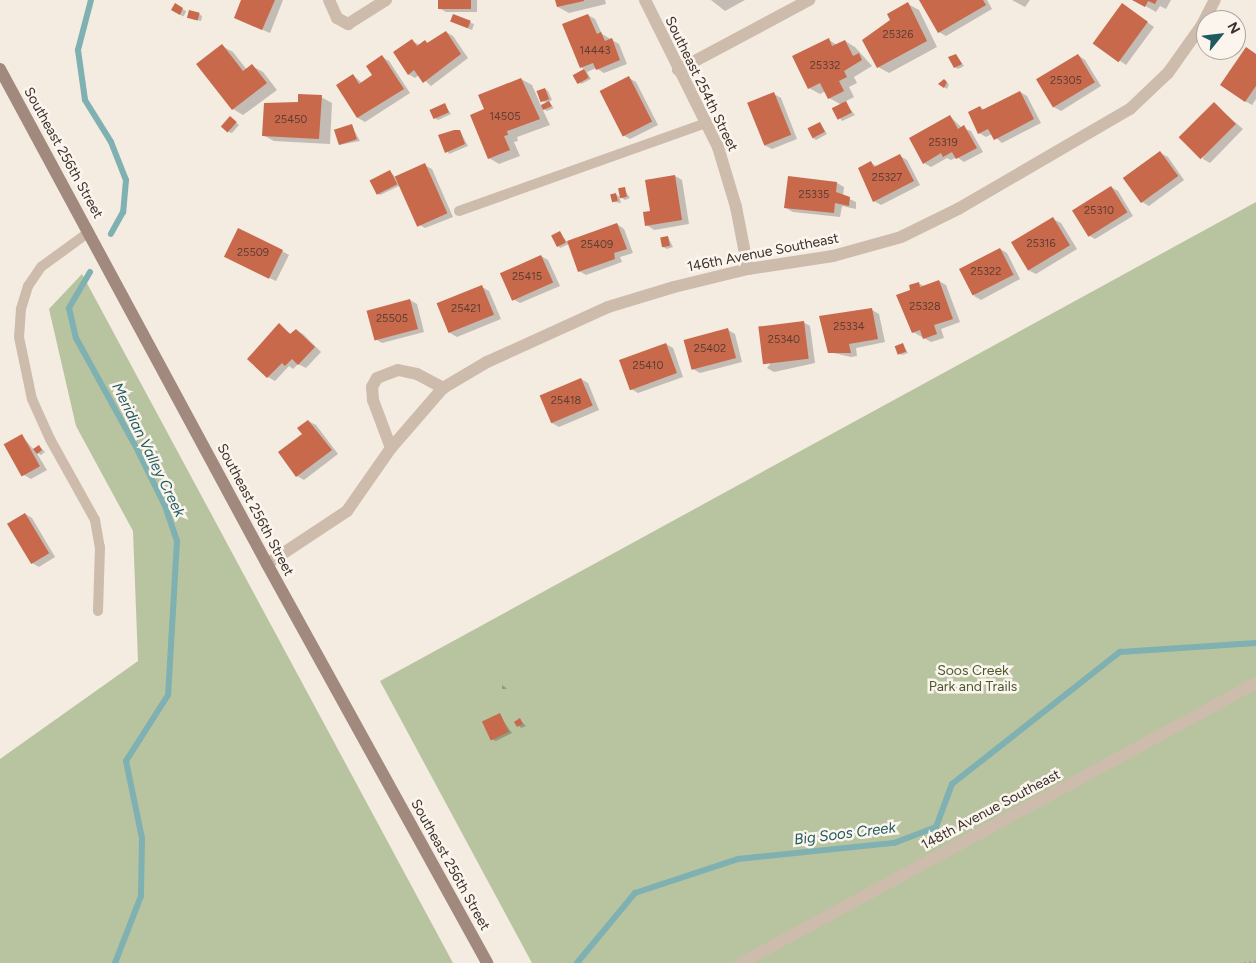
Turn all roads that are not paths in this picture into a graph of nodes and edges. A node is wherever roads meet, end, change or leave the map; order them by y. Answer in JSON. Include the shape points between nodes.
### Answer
{"nodes":[{"id":1,"x":329,"y":0,"type":"edge"},
{"id":2,"x":386,"y":0,"type":"edge"},
{"id":3,"x":644,"y":0,"type":"edge"},
{"id":4,"x":809,"y":0,"type":"edge"},
{"id":5,"x":1215,"y":0,"type":"edge"},
{"id":6,"x":0,"y":69,"type":"edge"},
{"id":7,"x":678,"y":70,"type":"junction"},
{"id":8,"x":706,"y":123,"type":"junction"},
{"id":9,"x":459,"y":211,"type":"dead end"},
{"id":10,"x":89,"y":232,"type":"junction"},
{"id":11,"x":748,"y":269,"type":"junction"},
{"id":12,"x":442,"y":388,"type":"junction"},
{"id":13,"x":392,"y":448,"type":"junction"},
{"id":14,"x":267,"y":564,"type":"junction"},
{"id":15,"x":98,"y":611,"type":"dead end"},
{"id":16,"x":1256,"y":684,"type":"edge"},
{"id":17,"x":487,"y":963,"type":"edge"},
{"id":18,"x":741,"y":963,"type":"edge"}],
"edges":[{"from":1,"to":2,"type":"street","via":[[337,18],[348,24]]},
{"from":3,"to":7,"type":"street","name":"Southeast 254th Street"},
{"from":4,"to":7,"type":"street"},
{"from":5,"to":11,"type":"street","name":"146th Avenue Southeast","via":[[1202,25],[1168,73],[1130,109],[958,209],[891,240],[833,256]]},
{"from":6,"to":10,"type":"main road","name":"Southeast 256th Street"},
{"from":7,"to":8,"type":"street","name":"Southeast 254th Street"},
{"from":8,"to":9,"type":"lane"},
{"from":8,"to":11,"type":"street","name":"Southeast 254th Street","via":[[721,156]]},
{"from":10,"to":14,"type":"main road","name":"Southeast 256th Street"},
{"from":10,"to":15,"type":"lane","via":[[41,267],[21,309],[18,336],[32,399],[50,439],[95,520],[100,547]]},
{"from":11,"to":12,"type":"street","name":"146th Avenue Southeast","via":[[608,307],[487,362]]},
{"from":12,"to":13,"type":"street","name":"146th Avenue Southeast"},
{"from":12,"to":13,"type":"street","via":[[417,374],[398,370],[377,378],[372,387],[373,400]]},
{"from":13,"to":14,"type":"street","name":"146th Avenue Southeast","via":[[348,511]]},
{"from":14,"to":17,"type":"main road","name":"Southeast 256th Street"},
{"from":16,"to":18,"type":"street","name":"148th Avenue Southeast"}]}
